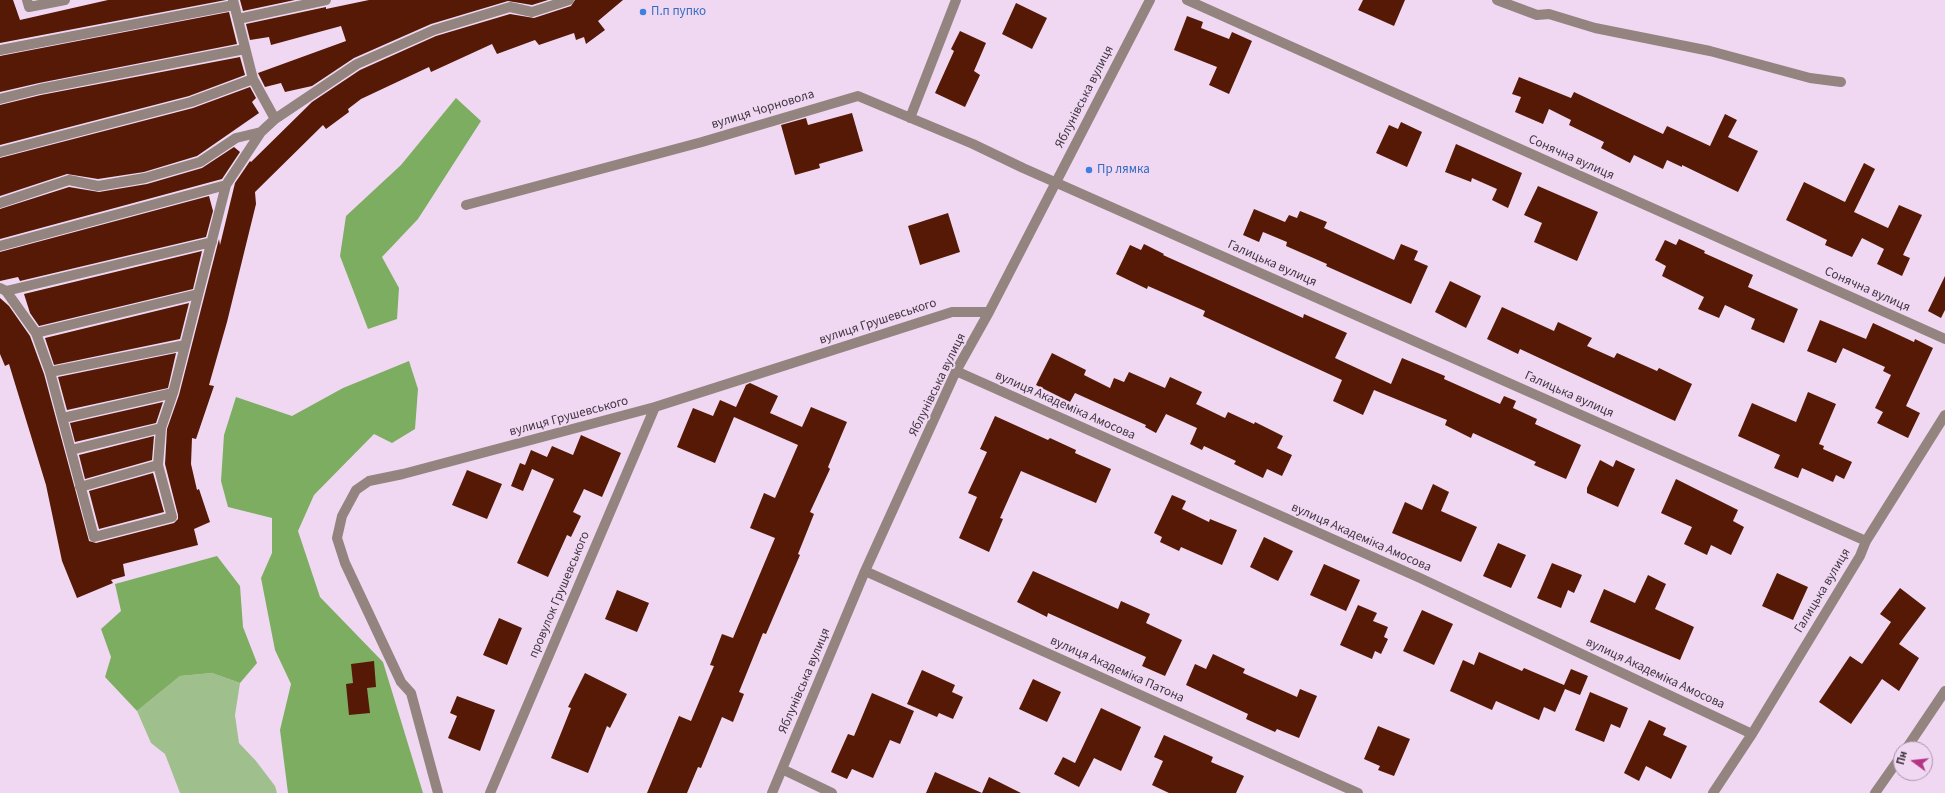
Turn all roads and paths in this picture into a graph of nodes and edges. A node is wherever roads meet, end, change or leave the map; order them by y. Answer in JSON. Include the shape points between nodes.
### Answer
{"nodes":[{"id":1,"x":27,"y":0,"type":"edge"},
{"id":2,"x":65,"y":0,"type":"edge"},
{"id":3,"x":326,"y":0,"type":"edge"},
{"id":4,"x":569,"y":0,"type":"edge"},
{"id":5,"x":956,"y":0,"type":"edge"},
{"id":6,"x":1150,"y":0,"type":"edge"},
{"id":7,"x":1187,"y":0,"type":"edge"},
{"id":8,"x":1497,"y":0,"type":"edge"},
{"id":9,"x":233,"y":2,"type":"edge"},
{"id":10,"x":238,"y":19,"type":"junction"},
{"id":11,"x":245,"y":49,"type":"junction"},
{"id":12,"x":0,"y":50,"type":"edge"},
{"id":13,"x":253,"y":79,"type":"junction"},
{"id":14,"x":1841,"y":82,"type":"dead end"},
{"id":15,"x":0,"y":99,"type":"edge"},
{"id":16,"x":910,"y":118,"type":"junction"},
{"id":17,"x":275,"y":119,"type":"junction"},
{"id":18,"x":261,"y":132,"type":"junction"},
{"id":19,"x":0,"y":152,"type":"edge"},
{"id":20,"x":1056,"y":182,"type":"junction"},
{"id":21,"x":226,"y":185,"type":"junction"},
{"id":22,"x":0,"y":203,"type":"edge"},
{"id":23,"x":466,"y":205,"type":"dead end"},
{"id":24,"x":212,"y":242,"type":"junction"},
{"id":25,"x":0,"y":246,"type":"edge"},
{"id":26,"x":3,"y":289,"type":"edge"},
{"id":27,"x":198,"y":294,"type":"junction"},
{"id":28,"x":989,"y":312,"type":"junction"},
{"id":29,"x":36,"y":333,"type":"junction"},
{"id":30,"x":1945,"y":339,"type":"edge"},
{"id":31,"x":185,"y":345,"type":"junction"},
{"id":32,"x":956,"y":371,"type":"junction"},
{"id":33,"x":50,"y":372,"type":"junction"},
{"id":34,"x":174,"y":393,"type":"junction"},
{"id":35,"x":655,"y":407,"type":"junction"},
{"id":36,"x":1945,"y":415,"type":"edge"},
{"id":37,"x":63,"y":418,"type":"junction"},
{"id":38,"x":161,"y":428,"type":"junction"},
{"id":39,"x":71,"y":450,"type":"junction"},
{"id":40,"x":158,"y":465,"type":"junction"},
{"id":41,"x":80,"y":487,"type":"junction"},
{"id":42,"x":1866,"y":541,"type":"junction"},
{"id":43,"x":865,"y":571,"type":"junction"},
{"id":44,"x":1945,"y":691,"type":"edge"},
{"id":45,"x":1752,"y":734,"type":"junction"},
{"id":46,"x":1911,"y":741,"type":"edge"},
{"id":47,"x":1893,"y":767,"type":"edge"},
{"id":48,"x":782,"y":768,"type":"junction"},
{"id":49,"x":438,"y":793,"type":"edge"},
{"id":50,"x":490,"y":793,"type":"edge"},
{"id":51,"x":772,"y":793,"type":"edge"},
{"id":52,"x":832,"y":793,"type":"edge"},
{"id":53,"x":1358,"y":793,"type":"edge"},
{"id":54,"x":1713,"y":793,"type":"edge"},
{"id":55,"x":1875,"y":793,"type":"edge"}],
"edges":[{"from":1,"to":2,"type":"street","via":[[29,7]]},
{"from":3,"to":10,"type":"street"},
{"from":4,"to":17,"type":"street","via":[[532,12],[510,8],[434,30],[357,64]]},
{"from":5,"to":16,"type":"street"},
{"from":6,"to":20,"type":"street","name":"Яблунівська вулиця"},
{"from":7,"to":30,"type":"street","name":"Сонячна вулиця"},
{"from":8,"to":14,"type":"street","via":[[1538,14],[1549,14],[1595,28],[1710,50],[1810,78]]},
{"from":9,"to":10,"type":"street"},
{"from":9,"to":12,"type":"street"},
{"from":10,"to":11,"type":"street"},
{"from":11,"to":13,"type":"street"},
{"from":11,"to":15,"type":"street"},
{"from":13,"to":17,"type":"street"},
{"from":13,"to":19,"type":"street","via":[[191,102]]},
{"from":16,"to":20,"type":"street","name":"вулиця Чорновола"},
{"from":16,"to":23,"type":"street","name":"вулиця Чорновола","via":[[858,96],[702,142]]},
{"from":17,"to":18,"type":"street"},
{"from":18,"to":21,"type":"street"},
{"from":18,"to":22,"type":"street","via":[[236,138],[200,162],[145,178],[98,186],[69,180]]},
{"from":20,"to":28,"type":"street","name":"Яблунівська вулиця"},
{"from":20,"to":42,"type":"street","name":"Галицька вулиця"},
{"from":21,"to":24,"type":"street"},
{"from":21,"to":25,"type":"street"},
{"from":24,"to":26,"type":"street"},
{"from":24,"to":27,"type":"street"},
{"from":26,"to":29,"type":"street"},
{"from":27,"to":29,"type":"street"},
{"from":27,"to":31,"type":"street"},
{"from":28,"to":32,"type":"street","name":"Яблунівська вулиця"},
{"from":28,"to":35,"type":"street","name":"вулиця Грушевського","via":[[952,312]]},
{"from":29,"to":33,"type":"street"},
{"from":31,"to":33,"type":"street"},
{"from":31,"to":34,"type":"street"},
{"from":32,"to":43,"type":"street","name":"Яблунівська вулиця"},
{"from":32,"to":45,"type":"street","name":"вулиця Академіка Амосова","via":[[1420,578]]},
{"from":33,"to":37,"type":"street"},
{"from":34,"to":37,"type":"street"},
{"from":34,"to":38,"type":"street"},
{"from":35,"to":49,"type":"street","name":"вулиця Грушевського","via":[[369,481],[356,490],[342,516],[337,538],[345,563],[401,682],[411,693]]},
{"from":35,"to":50,"type":"street","name":"провулок Грушевського"},
{"from":36,"to":42,"type":"street"},
{"from":37,"to":39,"type":"street"},
{"from":38,"to":39,"type":"street"},
{"from":38,"to":40,"type":"street"},
{"from":39,"to":41,"type":"street"},
{"from":40,"to":41,"type":"street"},
{"from":40,"to":41,"type":"street","via":[[172,517],[94,537]]},
{"from":42,"to":45,"type":"street","name":"Галицька вулиця","via":[[1860,556]]},
{"from":43,"to":48,"type":"street","name":"Яблунівська вулиця"},
{"from":43,"to":53,"type":"street","name":"вулиця Академіка Патона"},
{"from":44,"to":46,"type":"street"},
{"from":45,"to":54,"type":"street","name":"Галицька вулиця"},
{"from":47,"to":55,"type":"street"},
{"from":48,"to":51,"type":"street","name":"Яблунівська вулиця"},
{"from":48,"to":52,"type":"street"}]}
